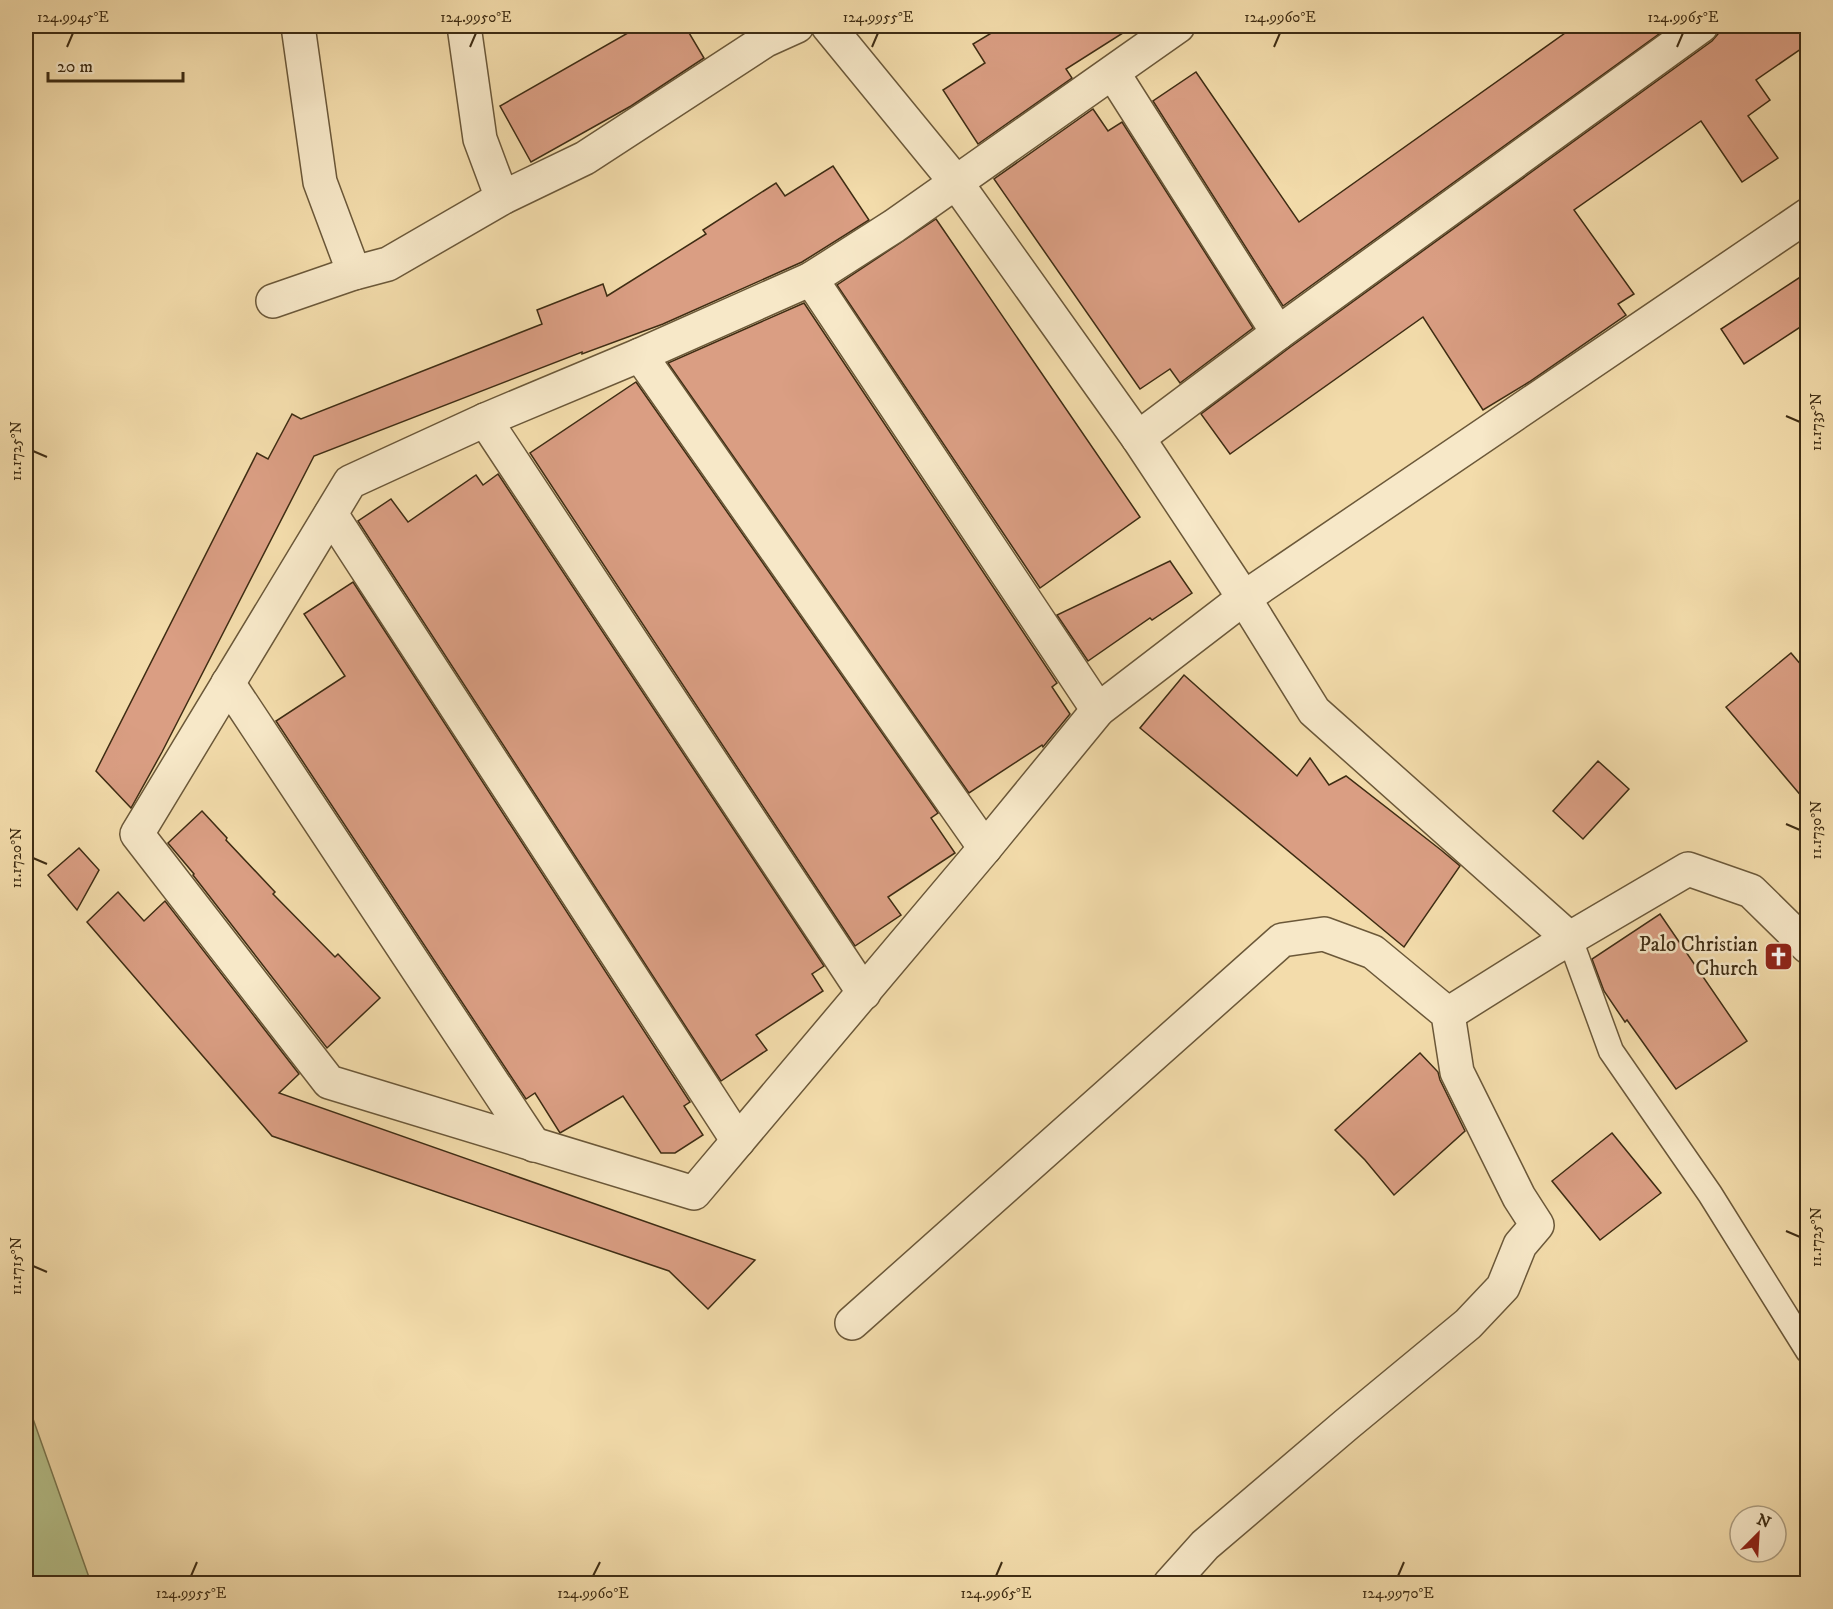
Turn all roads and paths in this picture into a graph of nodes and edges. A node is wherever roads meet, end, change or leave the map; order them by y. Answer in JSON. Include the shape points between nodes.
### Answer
{"nodes":[{"id":1,"x":297,"y":26,"type":"edge"},
{"id":2,"x":464,"y":26,"type":"edge"},
{"id":3,"x":797,"y":26,"type":"edge"},
{"id":4,"x":828,"y":26,"type":"edge"},
{"id":5,"x":1178,"y":26,"type":"edge"},
{"id":6,"x":1701,"y":26,"type":"edge"},
{"id":7,"x":762,"y":33,"type":"edge"},
{"id":8,"x":1113,"y":73,"type":"junction"},
{"id":9,"x":956,"y":181,"type":"junction"},
{"id":10,"x":502,"y":198,"type":"junction"},
{"id":11,"x":1808,"y":215,"type":"edge"},
{"id":12,"x":354,"y":273,"type":"junction"},
{"id":13,"x":811,"y":279,"type":"junction"},
{"id":14,"x":273,"y":301,"type":"dead end"},
{"id":15,"x":1278,"y":333,"type":"junction"},
{"id":16,"x":640,"y":355,"type":"junction"},
{"id":17,"x":485,"y":420,"type":"junction"},
{"id":18,"x":1138,"y":438,"type":"junction"},
{"id":19,"x":331,"y":514,"type":"junction"},
{"id":20,"x":1244,"y":598,"type":"junction"},
{"id":21,"x":228,"y":683,"type":"junction"},
{"id":22,"x":1098,"y":710,"type":"junction"},
{"id":23,"x":985,"y":848,"type":"junction"},
{"id":24,"x":1570,"y":939,"type":"junction"},
{"id":25,"x":1808,"y":947,"type":"edge"},
{"id":26,"x":864,"y":993,"type":"junction"},
{"id":27,"x":1448,"y":1014,"type":"junction"},
{"id":28,"x":738,"y":1141,"type":"junction"},
{"id":29,"x":534,"y":1145,"type":"junction"},
{"id":30,"x":852,"y":1323,"type":"dead end"},
{"id":31,"x":1808,"y":1351,"type":"edge"},
{"id":32,"x":1170,"y":1584,"type":"edge"}],
"edges":[{"from":1,"to":12,"type":"street","via":[[320,182]]},
{"from":2,"to":10,"type":"street","via":[[480,139]]},
{"from":3,"to":7,"type":"street"},
{"from":4,"to":9,"type":"street"},
{"from":5,"to":8,"type":"street"},
{"from":6,"to":15,"type":"street"},
{"from":7,"to":10,"type":"street","via":[[585,158]]},
{"from":8,"to":9,"type":"street"},
{"from":8,"to":15,"type":"street"},
{"from":9,"to":13,"type":"street"},
{"from":9,"to":18,"type":"street"},
{"from":10,"to":12,"type":"street","via":[[388,264]]},
{"from":11,"to":20,"type":"street"},
{"from":12,"to":14,"type":"street"},
{"from":13,"to":16,"type":"street"},
{"from":13,"to":22,"type":"street"},
{"from":15,"to":18,"type":"street"},
{"from":16,"to":17,"type":"street"},
{"from":16,"to":23,"type":"street"},
{"from":17,"to":19,"type":"street","via":[[350,482]]},
{"from":17,"to":26,"type":"street"},
{"from":18,"to":20,"type":"street"},
{"from":19,"to":21,"type":"street"},
{"from":19,"to":28,"type":"street"},
{"from":20,"to":22,"type":"street"},
{"from":20,"to":24,"type":"street","via":[[1314,711]]},
{"from":21,"to":29,"type":"street"},
{"from":21,"to":29,"type":"street","via":[[137,834],[329,1082]]},
{"from":22,"to":23,"type":"street"},
{"from":23,"to":26,"type":"street"},
{"from":24,"to":25,"type":"street","via":[[1688,869],[1751,891]]},
{"from":24,"to":27,"type":"street"},
{"from":24,"to":31,"type":"lane","via":[[1611,1051],[1710,1194]]},
{"from":26,"to":28,"type":"street"},
{"from":27,"to":30,"type":"street","via":[[1373,952],[1324,934],[1281,940]]},
{"from":27,"to":32,"type":"street","via":[[1457,1072],[1537,1225],[1520,1245],[1503,1287],[1468,1323],[1205,1545]]},
{"from":28,"to":29,"type":"street","via":[[694,1193]]}]}
